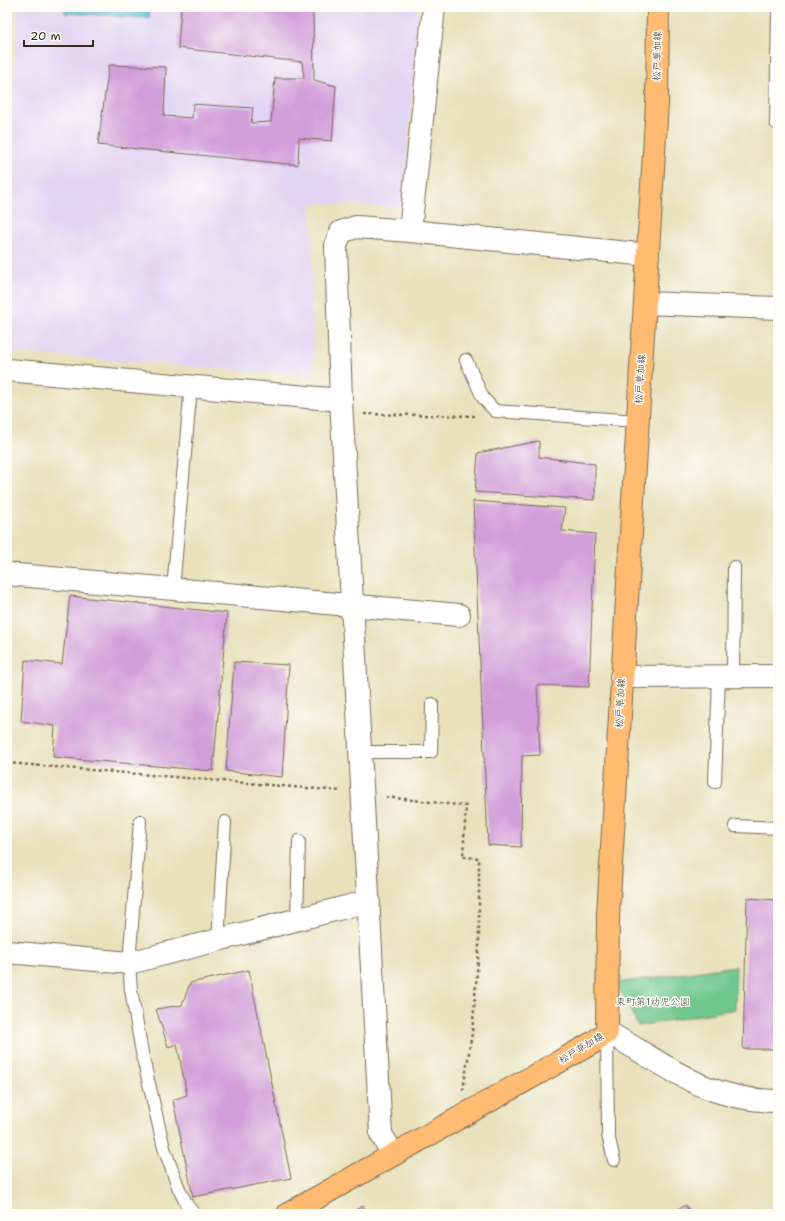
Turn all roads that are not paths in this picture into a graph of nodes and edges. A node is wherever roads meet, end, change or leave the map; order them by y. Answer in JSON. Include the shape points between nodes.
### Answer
{"nodes":[{"id":1,"x":434,"y":7,"type":"edge"},
{"id":2,"x":658,"y":7,"type":"edge"},
{"id":3,"x":778,"y":10,"type":"edge"},
{"id":4,"x":776,"y":123,"type":"dead end"},
{"id":5,"x":410,"y":231,"type":"junction"},
{"id":6,"x":648,"y":255,"type":"junction"},
{"id":7,"x":645,"y":303,"type":"junction"},
{"id":8,"x":778,"y":308,"type":"edge"},
{"id":9,"x":466,"y":360,"type":"dead end"},
{"id":10,"x":7,"y":370,"type":"edge"},
{"id":11,"x":192,"y":386,"type":"junction"},
{"id":12,"x":342,"y":408,"type":"junction"},
{"id":13,"x":637,"y":421,"type":"junction"},
{"id":14,"x":734,"y":567,"type":"dead end"},
{"id":15,"x":7,"y":574,"type":"edge"},
{"id":16,"x":173,"y":589,"type":"junction"},
{"id":17,"x":352,"y":605,"type":"junction"},
{"id":18,"x":459,"y":614,"type":"dead end"},
{"id":19,"x":726,"y":676,"type":"junction"},
{"id":20,"x":778,"y":676,"type":"edge"},
{"id":21,"x":621,"y":677,"type":"junction"},
{"id":22,"x":432,"y":704,"type":"dead end"},
{"id":23,"x":360,"y":752,"type":"junction"},
{"id":24,"x":715,"y":782,"type":"dead end"},
{"id":25,"x":140,"y":821,"type":"dead end"},
{"id":26,"x":225,"y":822,"type":"dead end"},
{"id":27,"x":735,"y":826,"type":"dead end"},
{"id":28,"x":778,"y":828,"type":"edge"},
{"id":29,"x":299,"y":841,"type":"dead end"},
{"id":30,"x":369,"y":901,"type":"junction"},
{"id":31,"x":297,"y":920,"type":"junction"},
{"id":32,"x":218,"y":941,"type":"junction"},
{"id":33,"x":7,"y":952,"type":"edge"},
{"id":34,"x":129,"y":963,"type":"junction"},
{"id":35,"x":607,"y":1032,"type":"junction"},
{"id":36,"x":778,"y":1101,"type":"edge"},
{"id":37,"x":393,"y":1154,"type":"junction"},
{"id":38,"x":614,"y":1160,"type":"dead end"},
{"id":39,"x":194,"y":1214,"type":"edge"},
{"id":40,"x":288,"y":1214,"type":"edge"}],
"edges":[{"from":1,"to":5,"type":"street"},
{"from":2,"to":6,"type":"main road","name":"松戸草加線"},
{"from":3,"to":4,"type":"lane"},
{"from":5,"to":6,"type":"street"},
{"from":5,"to":12,"type":"street","via":[[356,227],[341,232],[336,245]]},
{"from":6,"to":7,"type":"main road","name":"松戸草加線"},
{"from":7,"to":8,"type":"street"},
{"from":7,"to":13,"type":"main road","name":"松戸草加線"},
{"from":9,"to":13,"type":"lane","via":[[483,398],[495,411]]},
{"from":10,"to":11,"type":"street"},
{"from":11,"to":12,"type":"street"},
{"from":11,"to":16,"type":"lane"},
{"from":12,"to":17,"type":"street"},
{"from":13,"to":21,"type":"main road","name":"松戸草加線"},
{"from":14,"to":19,"type":"lane"},
{"from":15,"to":16,"type":"street"},
{"from":16,"to":17,"type":"street"},
{"from":17,"to":18,"type":"street"},
{"from":17,"to":23,"type":"street"},
{"from":19,"to":20,"type":"street"},
{"from":19,"to":21,"type":"street"},
{"from":19,"to":24,"type":"lane"},
{"from":21,"to":35,"type":"main road","name":"松戸草加線","via":[[608,922]]},
{"from":22,"to":23,"type":"lane","via":[[431,752]]},
{"from":23,"to":30,"type":"street"},
{"from":25,"to":34,"type":"lane"},
{"from":26,"to":32,"type":"lane"},
{"from":27,"to":28,"type":"lane"},
{"from":29,"to":31,"type":"lane"},
{"from":30,"to":31,"type":"street"},
{"from":30,"to":37,"type":"street","via":[[381,1134]]},
{"from":31,"to":32,"type":"street"},
{"from":32,"to":34,"type":"street"},
{"from":33,"to":34,"type":"street"},
{"from":34,"to":39,"type":"lane","via":[[143,1058],[164,1148],[186,1205]]},
{"from":35,"to":36,"type":"street","via":[[709,1090],[733,1097]]},
{"from":35,"to":37,"type":"main road","name":"松戸草加線","via":[[594,1042]]},
{"from":35,"to":38,"type":"lane","via":[[608,1135]]},
{"from":37,"to":40,"type":"main road","name":"松戸草加線"}]}
